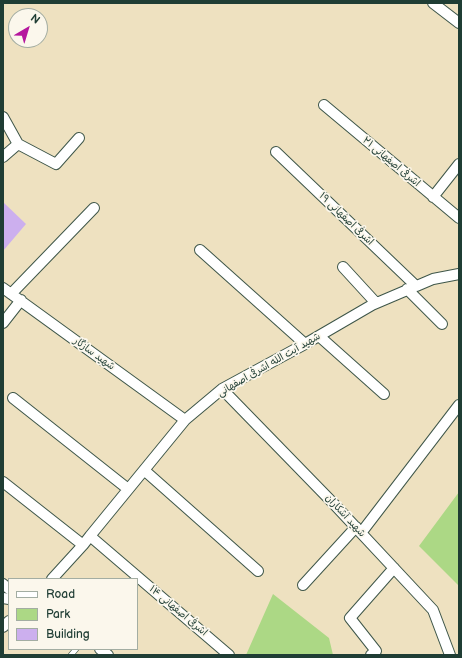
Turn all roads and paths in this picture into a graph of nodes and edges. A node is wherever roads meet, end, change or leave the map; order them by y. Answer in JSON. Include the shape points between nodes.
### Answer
{"nodes":[{"id":1,"x":433,"y":3,"type":"edge"},
{"id":2,"x":459,"y":23,"type":"edge"},
{"id":3,"x":324,"y":105,"type":"dead end"},
{"id":4,"x":3,"y":117,"type":"edge"},
{"id":5,"x":79,"y":138,"type":"dead end"},
{"id":6,"x":18,"y":144,"type":"junction"},
{"id":7,"x":276,"y":152,"type":"dead end"},
{"id":8,"x":3,"y":157,"type":"edge"},
{"id":9,"x":459,"y":164,"type":"edge"},
{"id":10,"x":433,"y":197,"type":"junction"},
{"id":11,"x":94,"y":208,"type":"dead end"},
{"id":12,"x":459,"y":218,"type":"edge"},
{"id":13,"x":200,"y":250,"type":"dead end"},
{"id":14,"x":343,"y":267,"type":"dead end"},
{"id":15,"x":459,"y":274,"type":"edge"},
{"id":16,"x":412,"y":288,"type":"junction"},
{"id":17,"x":7,"y":291,"type":"edge"},
{"id":18,"x":20,"y":300,"type":"junction"},
{"id":19,"x":376,"y":303,"type":"junction"},
{"id":20,"x":3,"y":323,"type":"edge"},
{"id":21,"x":442,"y":324,"type":"dead end"},
{"id":22,"x":319,"y":336,"type":"junction"},
{"id":23,"x":305,"y":344,"type":"junction"},
{"id":24,"x":222,"y":389,"type":"junction"},
{"id":25,"x":384,"y":394,"type":"dead end"},
{"id":26,"x":14,"y":398,"type":"dead end"},
{"id":27,"x":459,"y":405,"type":"edge"},
{"id":28,"x":185,"y":420,"type":"junction"},
{"id":29,"x":144,"y":470,"type":"junction"},
{"id":30,"x":3,"y":482,"type":"edge"},
{"id":31,"x":128,"y":489,"type":"junction"},
{"id":32,"x":358,"y":530,"type":"junction"},
{"id":33,"x":90,"y":536,"type":"junction"},
{"id":34,"x":83,"y":545,"type":"junction"},
{"id":35,"x":394,"y":568,"type":"junction"},
{"id":36,"x":258,"y":571,"type":"dead end"},
{"id":37,"x":53,"y":578,"type":"edge"},
{"id":38,"x":303,"y":585,"type":"dead end"},
{"id":39,"x":229,"y":655,"type":"edge"},
{"id":40,"x":371,"y":655,"type":"edge"},
{"id":41,"x":450,"y":655,"type":"edge"}],
"edges":[{"from":1,"to":2,"type":"street"},
{"from":3,"to":10,"type":"street","name":"اشرفی اصفهانی ۲۱"},
{"from":4,"to":6,"type":"street"},
{"from":5,"to":6,"type":"street","via":[[56,164]]},
{"from":6,"to":8,"type":"street"},
{"from":7,"to":16,"type":"street","name":"اشرفی اصفهانی ۱۹"},
{"from":9,"to":10,"type":"street"},
{"from":10,"to":12,"type":"street","name":"اشرفی اصفهانی ۲۱"},
{"from":11,"to":17,"type":"street"},
{"from":13,"to":23,"type":"street"},
{"from":14,"to":19,"type":"street"},
{"from":15,"to":16,"type":"street","name":"شهید آیت الله اشرفی اصفهانی","via":[[433,279]]},
{"from":16,"to":19,"type":"street","name":"شهید آیت الله اشرفی اصفهانی"},
{"from":16,"to":21,"type":"street","name":"اشرفی اصفهانی ۱۹"},
{"from":17,"to":18,"type":"street","name":"شهید سازگار"},
{"from":18,"to":20,"type":"street"},
{"from":18,"to":28,"type":"street","name":"شهید سازگار"},
{"from":19,"to":22,"type":"street","name":"شهید آیت الله اشرفی اصفهانی"},
{"from":22,"to":23,"type":"street","name":"شهید آیت الله اشرفی اصفهانی"},
{"from":22,"to":25,"type":"street"},
{"from":23,"to":24,"type":"street","name":"شهید آیت الله اشرفی اصفهانی"},
{"from":24,"to":28,"type":"street","name":"شهید آیت الله اشرفی اصفهانی"},
{"from":24,"to":32,"type":"street","name":"شهید آشکاران"},
{"from":26,"to":31,"type":"street"},
{"from":27,"to":32,"type":"street"},
{"from":28,"to":29,"type":"street","name":"شهید آیت الله اشرفی اصفهانی"},
{"from":29,"to":31,"type":"street","name":"شهید آیت الله اشرفی اصفهانی"},
{"from":29,"to":36,"type":"street"},
{"from":30,"to":34,"type":"street"},
{"from":31,"to":33,"type":"street","name":"شهید آیت الله اشرفی اصفهانی"},
{"from":32,"to":35,"type":"street","name":"شهید آشکاران"},
{"from":32,"to":38,"type":"street"},
{"from":33,"to":34,"type":"street","name":"شهید آیت الله اشرفی اصفهانی"},
{"from":33,"to":39,"type":"street","name":"اشرفی اصفهانی ۱۴"},
{"from":34,"to":37,"type":"street","name":"شهید آیت الله اشرفی اصفهانی"},
{"from":35,"to":40,"type":"street","via":[[350,618],[376,651]]},
{"from":35,"to":41,"type":"street","name":"شهید آشکاران","via":[[433,610]]}]}
